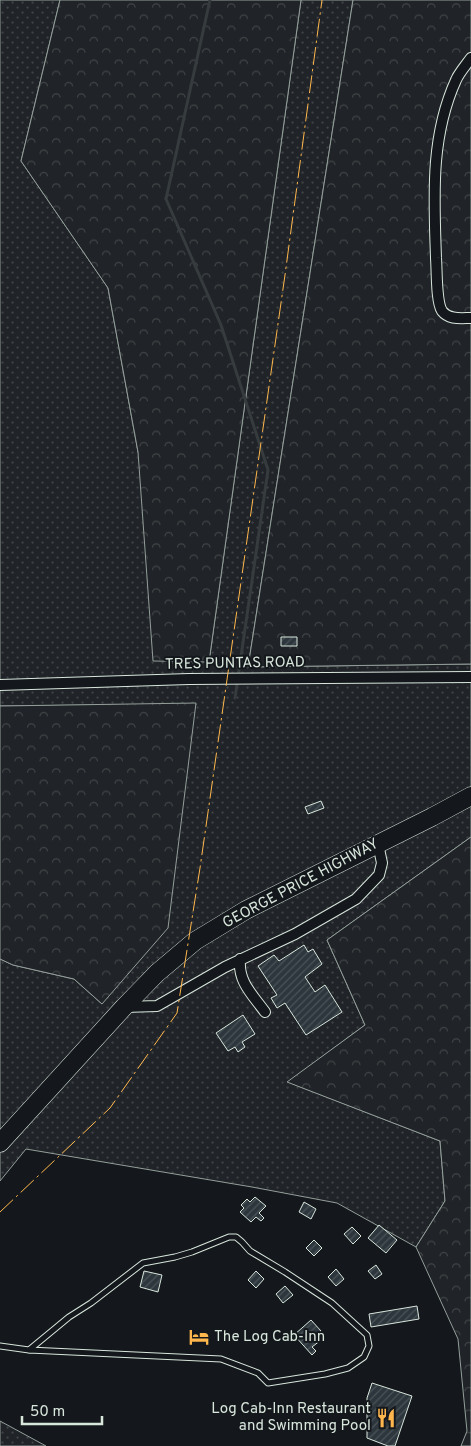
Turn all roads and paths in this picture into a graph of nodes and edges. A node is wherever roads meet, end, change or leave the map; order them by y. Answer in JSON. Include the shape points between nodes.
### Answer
{"nodes":[{"id":1,"x":471,"y":58,"type":"edge"},
{"id":2,"x":471,"y":318,"type":"edge"},
{"id":3,"x":471,"y":677,"type":"edge"},
{"id":4,"x":0,"y":686,"type":"edge"},
{"id":5,"x":471,"y":796,"type":"edge"},
{"id":6,"x":378,"y":844,"type":"junction"},
{"id":7,"x":240,"y":959,"type":"junction"},
{"id":8,"x":124,"y":1007,"type":"junction"},
{"id":9,"x":265,"y":1012,"type":"dead end"},
{"id":10,"x":0,"y":1143,"type":"edge"},
{"id":11,"x":0,"y":1346,"type":"edge"},
{"id":12,"x":29,"y":1350,"type":"junction"}],
"edges":[{"from":1,"to":2,"type":"street","via":[[456,79],[440,130],[435,159],[434,200],[438,292],[442,311],[450,317]]},
{"from":3,"to":4,"type":"street","name":"TRES PUNTAS ROAD","via":[[188,679]]},
{"from":5,"to":6,"type":"highway","name":"GEORGE PRICE HIGHWAY"},
{"from":6,"to":7,"type":"street","via":[[382,863],[379,875],[356,899],[296,934]]},
{"from":6,"to":8,"type":"highway","name":"GEORGE PRICE HIGHWAY","via":[[246,910],[195,942],[157,973]]},
{"from":7,"to":8,"type":"street","via":[[158,1006]]},
{"from":7,"to":9,"type":"street","via":[[243,982]]},
{"from":8,"to":10,"type":"highway","name":"GEORGE PRICE HIGHWAY"},
{"from":11,"to":12,"type":"lane"},
{"from":12,"to":12,"type":"lane","via":[[221,1359],[258,1373],[268,1383],[348,1368],[364,1357],[370,1346],[367,1335],[332,1303],[250,1251],[236,1237],[229,1237],[176,1257],[143,1263],[99,1298],[68,1317]]}]}
